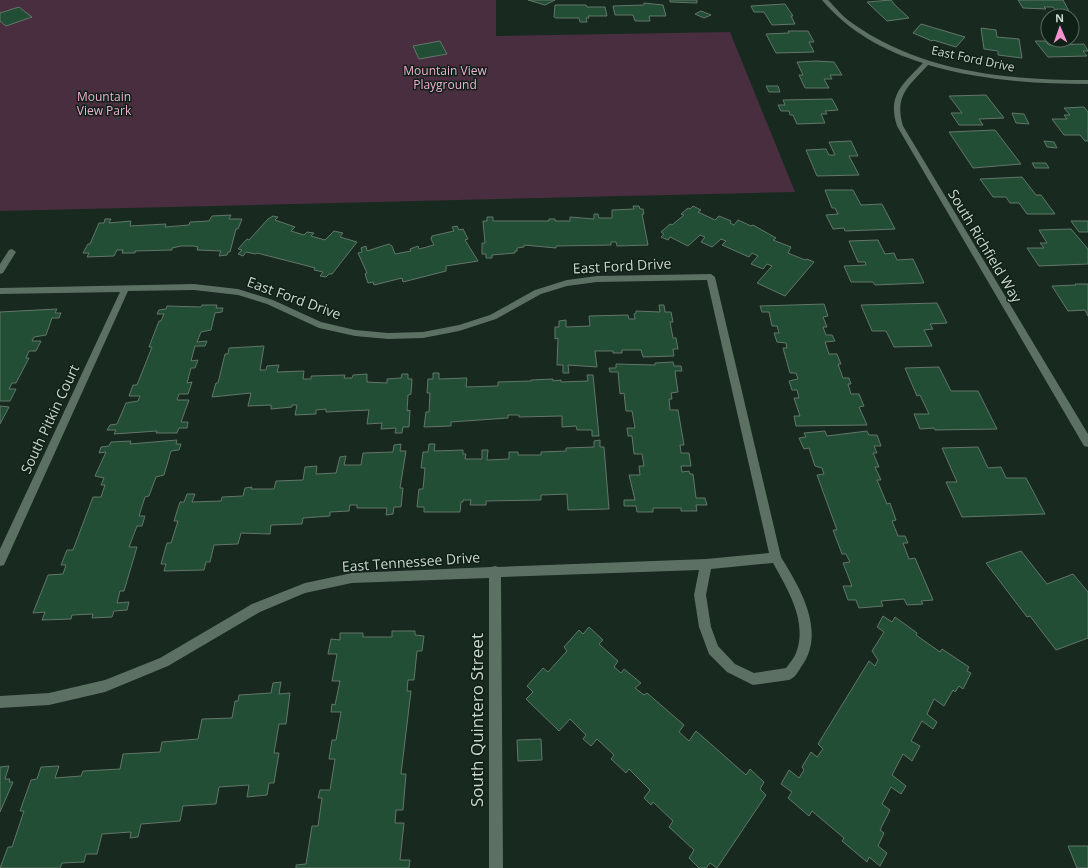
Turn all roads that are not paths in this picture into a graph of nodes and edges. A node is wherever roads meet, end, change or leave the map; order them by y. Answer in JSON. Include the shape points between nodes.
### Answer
{"nodes":[{"id":1,"x":825,"y":0,"type":"edge"},
{"id":2,"x":927,"y":62,"type":"junction"},
{"id":3,"x":1088,"y":82,"type":"edge"},
{"id":4,"x":0,"y":252,"type":"edge"},
{"id":5,"x":0,"y":271,"type":"edge"},
{"id":6,"x":125,"y":289,"type":"junction"},
{"id":7,"x":0,"y":292,"type":"edge"},
{"id":8,"x":1088,"y":443,"type":"edge"},
{"id":9,"x":776,"y":558,"type":"junction"},
{"id":10,"x":0,"y":561,"type":"edge"},
{"id":11,"x":706,"y":564,"type":"junction"},
{"id":12,"x":495,"y":571,"type":"junction"},
{"id":13,"x":0,"y":702,"type":"edge"},
{"id":14,"x":496,"y":868,"type":"edge"}],
"edges":[{"from":1,"to":2,"type":"street","name":"East Ford Drive","via":[[847,23],[865,35],[887,47]]},
{"from":2,"to":3,"type":"street","name":"East Ford Drive","via":[[988,77],[1019,81]]},
{"from":2,"to":8,"type":"street","name":"South Richfield Way","via":[[901,91],[895,103],[895,114],[900,126]]},
{"from":4,"to":5,"type":"street","via":[[12,252]]},
{"from":6,"to":7,"type":"street","name":"East Ford Drive"},
{"from":6,"to":9,"type":"street","name":"East Ford Drive","via":[[194,287],[238,292],[270,302],[319,324],[355,333],[388,336],[423,335],[459,328],[493,317],[538,292],[567,283],[597,279],[710,277]]},
{"from":6,"to":10,"type":"street","name":"South Pitkin Court"},
{"from":9,"to":11,"type":"street","name":"East Tennessee Drive"},
{"from":9,"to":11,"type":"street","via":[[798,598],[806,630],[802,656],[789,674],[754,679],[731,668],[713,650],[705,627],[700,595]]},
{"from":11,"to":12,"type":"street","name":"East Tennessee Drive"},
{"from":12,"to":13,"type":"street","name":"East Tennessee Drive","via":[[352,578],[305,588],[256,608],[164,662],[104,686],[49,699]]},
{"from":12,"to":14,"type":"street","name":"South Quintero Street"}]}
